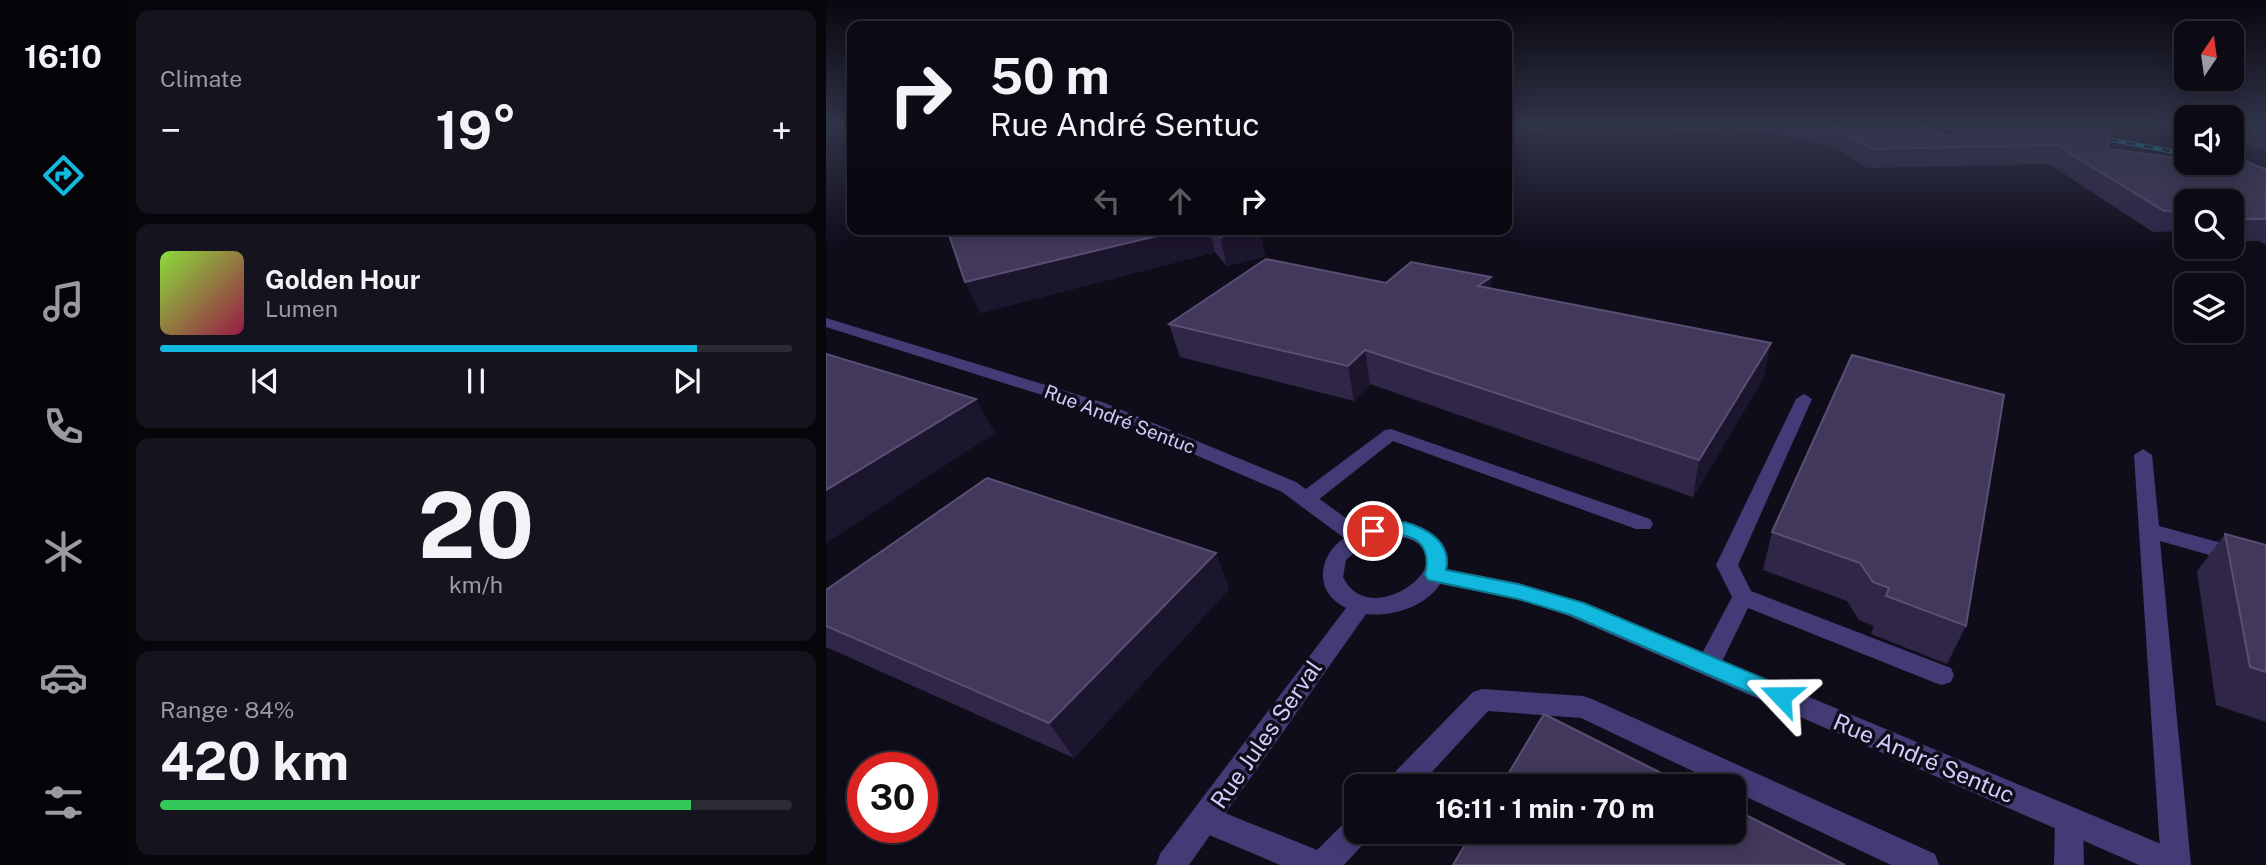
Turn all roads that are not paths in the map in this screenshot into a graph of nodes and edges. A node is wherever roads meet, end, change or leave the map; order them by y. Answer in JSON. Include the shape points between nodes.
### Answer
{"nodes":[{"id":1,"x":826,"y":322,"type":"edge"},
{"id":2,"x":1804,"y":399,"type":"dead end"},
{"id":3,"x":2143,"y":455,"type":"dead end"},
{"id":4,"x":1306,"y":499,"type":"junction"},
{"id":5,"x":1643,"y":524,"type":"dead end"},
{"id":6,"x":2149,"y":531,"type":"junction"},
{"id":7,"x":1358,"y":537,"type":"junction"},
{"id":8,"x":2266,"y":563,"type":"edge"},
{"id":9,"x":1435,"y":575,"type":"junction"},
{"id":10,"x":1743,"y":597,"type":"junction"},
{"id":11,"x":1361,"y":604,"type":"junction"},
{"id":12,"x":1708,"y":665,"type":"junction"},
{"id":13,"x":1942,"y":676,"type":"dead end"},
{"id":14,"x":1411,"y":774,"type":"edge"},
{"id":15,"x":1728,"y":774,"type":"edge"},
{"id":16,"x":1746,"y":783,"type":"edge"},
{"id":17,"x":1205,"y":819,"type":"junction"},
{"id":18,"x":2069,"y":820,"type":"junction"},
{"id":19,"x":1344,"y":843,"type":"edge"},
{"id":20,"x":1171,"y":865,"type":"edge"},
{"id":21,"x":1316,"y":865,"type":"edge"},
{"id":22,"x":1323,"y":865,"type":"edge"},
{"id":23,"x":1924,"y":865,"type":"edge"},
{"id":24,"x":2069,"y":865,"type":"edge"},
{"id":25,"x":2175,"y":865,"type":"edge"}],
"edges":[{"from":1,"to":4,"type":"street","name":"Rue André Sentuc","via":[[1099,407],[1289,487]]},
{"from":2,"to":10,"type":"street","via":[[1727,565]]},
{"from":3,"to":6,"type":"street"},
{"from":4,"to":5,"type":"street","via":[[1391,434]]},
{"from":4,"to":7,"type":"street","name":"Rue André Sentuc"},
{"from":6,"to":8,"type":"street"},
{"from":6,"to":25,"type":"street"},
{"from":7,"to":9,"type":"street","via":[[1389,528],[1419,533],[1437,551]]},
{"from":7,"to":11,"type":"street","via":[[1338,556],[1333,579],[1338,590]]},
{"from":9,"to":11,"type":"street","via":[[1412,597],[1378,606]]},
{"from":9,"to":12,"type":"street","name":"Rue André Sentuc","via":[[1518,591],[1576,609]]},
{"from":10,"to":12,"type":"street"},
{"from":10,"to":13,"type":"street"},
{"from":11,"to":17,"type":"street","name":"Rue Jules Serval"},
{"from":12,"to":18,"type":"street","name":"Rue André Sentuc"},
{"from":14,"to":15,"type":"street","via":[[1482,700],[1583,707]]},
{"from":16,"to":23,"type":"street"},
{"from":17,"to":20,"type":"street","name":"Rue Jules Serval"},
{"from":17,"to":21,"type":"street"},
{"from":18,"to":24,"type":"street"},
{"from":18,"to":25,"type":"street","name":"Rue André Sentuc"},
{"from":19,"to":22,"type":"street"}]}
